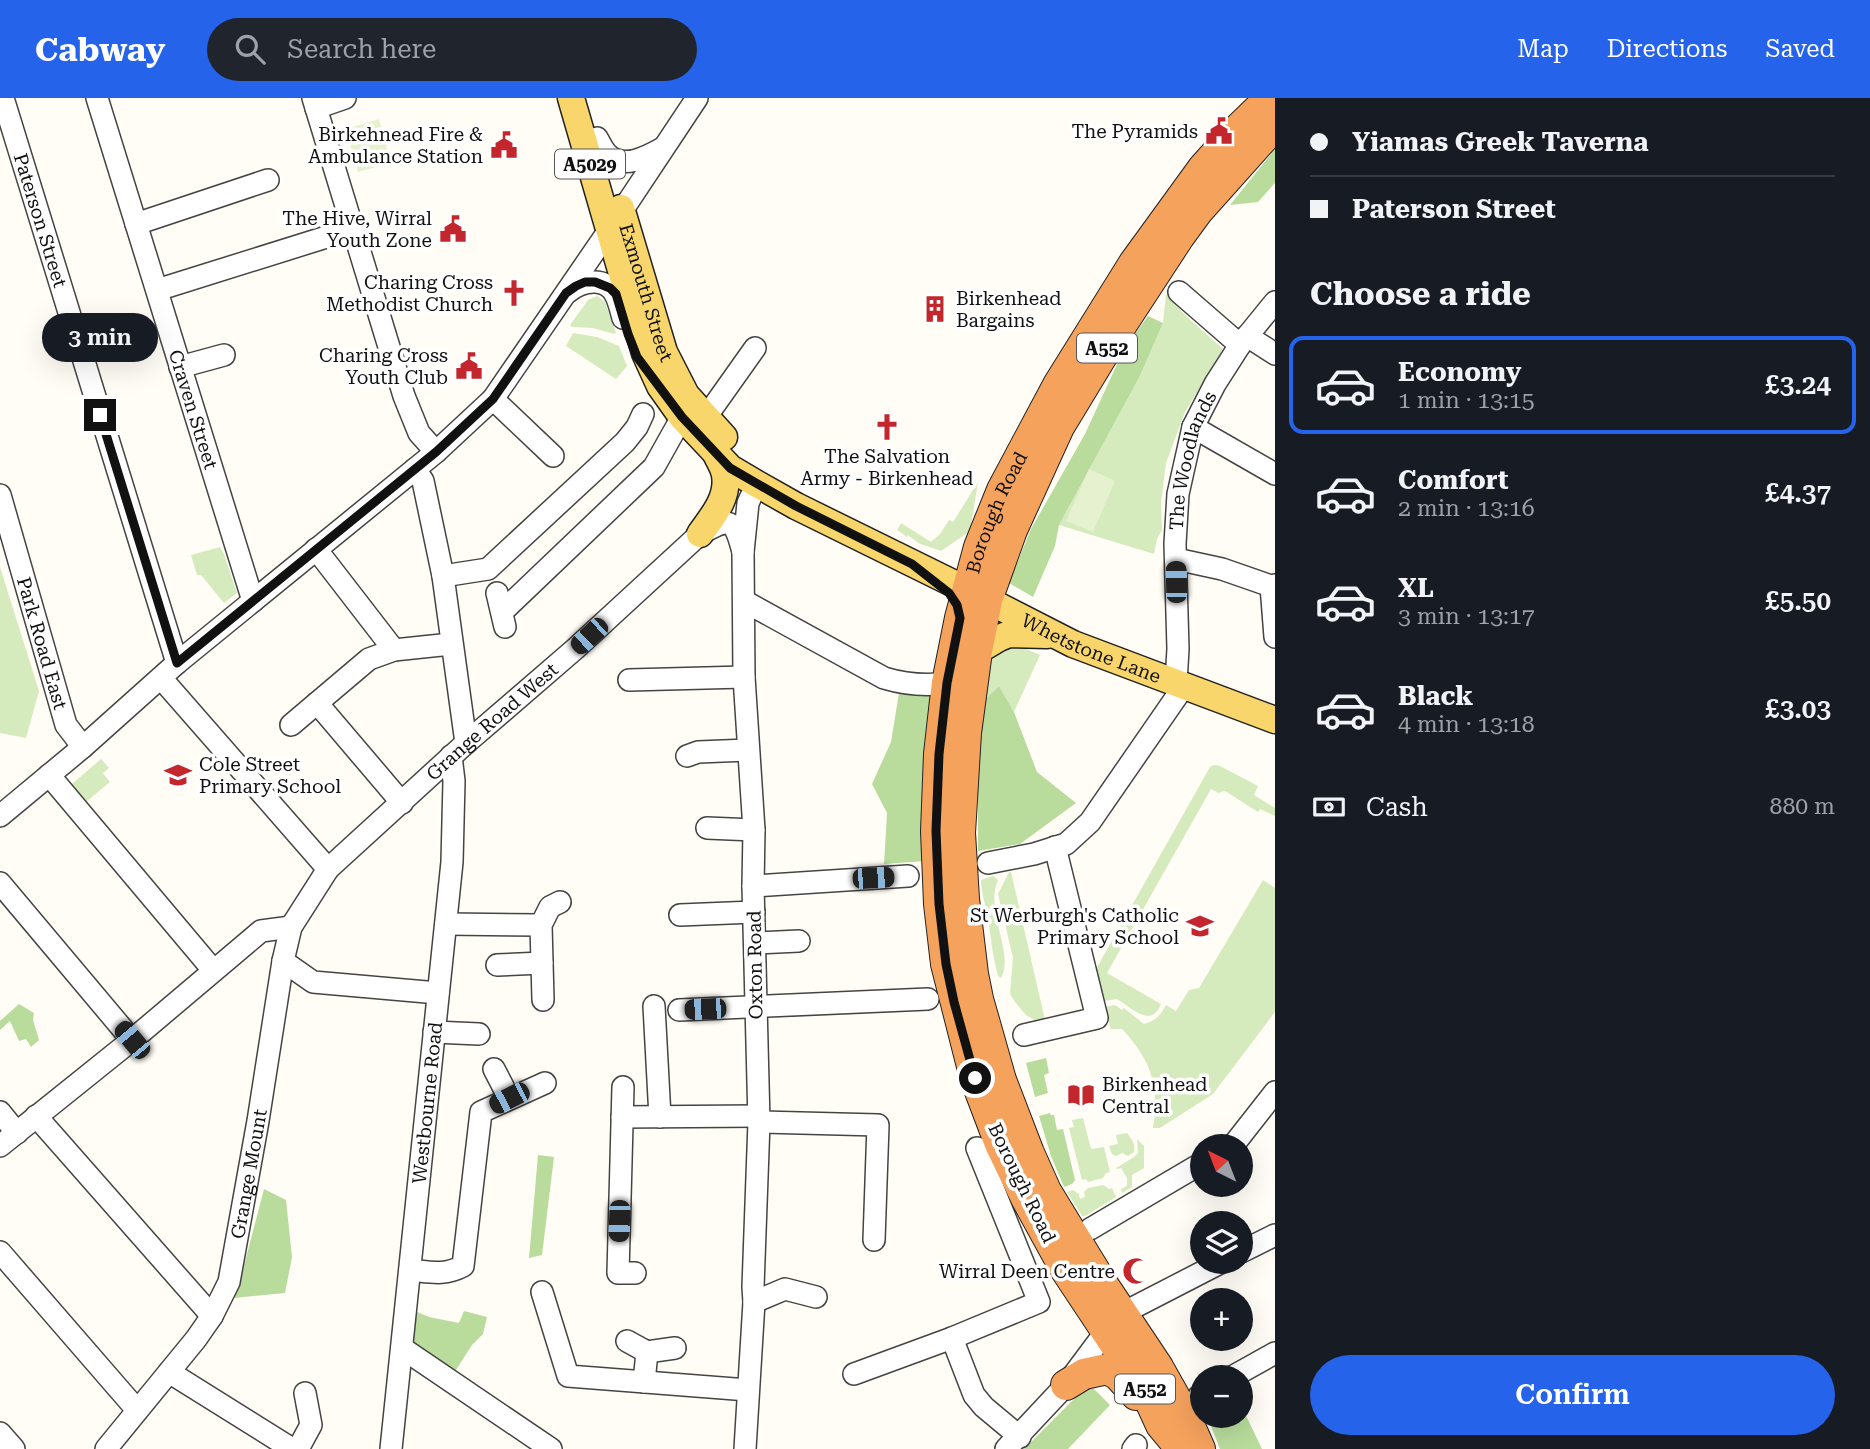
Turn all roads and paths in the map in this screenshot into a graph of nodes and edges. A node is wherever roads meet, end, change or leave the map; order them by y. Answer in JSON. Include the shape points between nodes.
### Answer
{"nodes":[{"id":1,"x":3,"y":98,"type":"edge"},
{"id":2,"x":97,"y":98,"type":"edge"},
{"id":3,"x":345,"y":98,"type":"edge"},
{"id":4,"x":571,"y":98,"type":"edge"},
{"id":5,"x":584,"y":98,"type":"edge"},
{"id":6,"x":697,"y":98,"type":"edge"},
{"id":7,"x":1270,"y":98,"type":"edge"},
{"id":8,"x":314,"y":103,"type":"edge"},
{"id":9,"x":1275,"y":125,"type":"edge"},
{"id":10,"x":597,"y":138,"type":"junction"},
{"id":11,"x":663,"y":148,"type":"junction"},
{"id":12,"x":268,"y":180,"type":"dead end"},
{"id":13,"x":615,"y":221,"type":"junction"},
{"id":14,"x":136,"y":223,"type":"junction"},
{"id":15,"x":352,"y":229,"type":"junction"},
{"id":16,"x":157,"y":290,"type":"junction"},
{"id":17,"x":1179,"y":292,"type":"dead end"},
{"id":18,"x":566,"y":293,"type":"junction"},
{"id":19,"x":1275,"y":302,"type":"edge"},
{"id":20,"x":1244,"y":340,"type":"junction"},
{"id":21,"x":755,"y":348,"type":"dead end"},
{"id":22,"x":1275,"y":354,"type":"edge"},
{"id":23,"x":225,"y":355,"type":"dead end"},
{"id":24,"x":180,"y":368,"type":"junction"},
{"id":25,"x":660,"y":386,"type":"junction"},
{"id":26,"x":493,"y":399,"type":"junction"},
{"id":27,"x":694,"y":417,"type":"junction"},
{"id":28,"x":644,"y":427,"type":"dead end"},
{"id":29,"x":1193,"y":428,"type":"junction"},
{"id":30,"x":436,"y":452,"type":"junction"},
{"id":31,"x":715,"y":453,"type":"junction"},
{"id":32,"x":552,"y":456,"type":"dead end"},
{"id":33,"x":415,"y":469,"type":"junction"},
{"id":34,"x":1275,"y":474,"type":"edge"},
{"id":35,"x":757,"y":484,"type":"junction"},
{"id":36,"x":0,"y":495,"type":"edge"},
{"id":37,"x":700,"y":534,"type":"junction"},
{"id":38,"x":979,"y":547,"type":"junction"},
{"id":39,"x":317,"y":550,"type":"junction"},
{"id":40,"x":743,"y":552,"type":"junction"},
{"id":41,"x":1176,"y":559,"type":"junction"},
{"id":42,"x":912,"y":564,"type":"junction"},
{"id":43,"x":443,"y":576,"type":"junction"},
{"id":44,"x":1273,"y":586,"type":"edge"},
{"id":45,"x":253,"y":601,"type":"junction"},
{"id":46,"x":744,"y":601,"type":"junction"},
{"id":47,"x":971,"y":602,"type":"junction"},
{"id":48,"x":501,"y":611,"type":"dead end"},
{"id":49,"x":1055,"y":635,"type":"junction"},
{"id":50,"x":1275,"y":637,"type":"edge"},
{"id":51,"x":451,"y":644,"type":"junction"},
{"id":52,"x":394,"y":650,"type":"junction"},
{"id":53,"x":977,"y":651,"type":"junction"},
{"id":54,"x":177,"y":663,"type":"junction"},
{"id":55,"x":744,"y":677,"type":"junction"},
{"id":56,"x":161,"y":678,"type":"junction"},
{"id":57,"x":629,"y":680,"type":"dead end"},
{"id":58,"x":947,"y":683,"type":"junction"},
{"id":59,"x":1180,"y":684,"type":"junction"},
{"id":60,"x":317,"y":703,"type":"junction"},
{"id":61,"x":1275,"y":720,"type":"edge"},
{"id":62,"x":291,"y":725,"type":"dead end"},
{"id":63,"x":83,"y":747,"type":"junction"},
{"id":64,"x":459,"y":750,"type":"junction"},
{"id":65,"x":748,"y":750,"type":"junction"},
{"id":66,"x":687,"y":756,"type":"dead end"},
{"id":67,"x":49,"y":775,"type":"junction"},
{"id":68,"x":402,"y":803,"type":"junction"},
{"id":69,"x":0,"y":816,"type":"edge"},
{"id":70,"x":706,"y":828,"type":"dead end"},
{"id":71,"x":754,"y":830,"type":"junction"},
{"id":72,"x":1055,"y":847,"type":"junction"},
{"id":73,"x":988,"y":863,"type":"dead end"},
{"id":74,"x":328,"y":869,"type":"junction"},
{"id":75,"x":908,"y":876,"type":"dead end"},
{"id":76,"x":0,"y":883,"type":"edge"},
{"id":77,"x":753,"y":886,"type":"junction"},
{"id":78,"x":560,"y":902,"type":"dead end"},
{"id":79,"x":754,"y":912,"type":"junction"},
{"id":80,"x":680,"y":915,"type":"dead end"},
{"id":81,"x":446,"y":925,"type":"junction"},
{"id":82,"x":541,"y":925,"type":"junction"},
{"id":83,"x":291,"y":928,"type":"junction"},
{"id":84,"x":799,"y":941,"type":"dead end"},
{"id":85,"x":755,"y":943,"type":"junction"},
{"id":86,"x":283,"y":961,"type":"junction"},
{"id":87,"x":542,"y":963,"type":"junction"},
{"id":88,"x":497,"y":965,"type":"dead end"},
{"id":89,"x":213,"y":970,"type":"junction"},
{"id":90,"x":439,"y":993,"type":"junction"},
{"id":91,"x":928,"y":999,"type":"dead end"},
{"id":92,"x":543,"y":1000,"type":"dead end"},
{"id":93,"x":654,"y":1006,"type":"dead end"},
{"id":94,"x":756,"y":1006,"type":"junction"},
{"id":95,"x":679,"y":1010,"type":"dead end"},
{"id":96,"x":435,"y":1032,"type":"junction"},
{"id":97,"x":479,"y":1034,"type":"dead end"},
{"id":98,"x":1036,"y":1039,"type":"dead end"},
{"id":99,"x":132,"y":1040,"type":"junction"},
{"id":100,"x":494,"y":1069,"type":"dead end"},
{"id":101,"x":545,"y":1083,"type":"dead end"},
{"id":102,"x":623,"y":1087,"type":"dead end"},
{"id":103,"x":1275,"y":1092,"type":"edge"},
{"id":104,"x":509,"y":1098,"type":"junction"},
{"id":105,"x":0,"y":1112,"type":"edge"},
{"id":106,"x":36,"y":1116,"type":"junction"},
{"id":107,"x":660,"y":1117,"type":"junction"},
{"id":108,"x":622,"y":1118,"type":"junction"},
{"id":109,"x":759,"y":1119,"type":"junction"},
{"id":110,"x":1242,"y":1134,"type":"edge"},
{"id":111,"x":8,"y":1139,"type":"edge"},
{"id":112,"x":974,"y":1160,"type":"dead end"},
{"id":113,"x":1190,"y":1170,"type":"edge"},
{"id":114,"x":1090,"y":1230,"type":"dead end"},
{"id":115,"x":1275,"y":1235,"type":"edge"},
{"id":116,"x":874,"y":1240,"type":"dead end"},
{"id":117,"x":1253,"y":1246,"type":"edge"},
{"id":118,"x":0,"y":1252,"type":"edge"},
{"id":119,"x":410,"y":1270,"type":"junction"},
{"id":120,"x":635,"y":1273,"type":"dead end"},
{"id":121,"x":1200,"y":1274,"type":"edge"},
{"id":122,"x":542,"y":1292,"type":"dead end"},
{"id":123,"x":816,"y":1297,"type":"dead end"},
{"id":124,"x":754,"y":1302,"type":"junction"},
{"id":125,"x":212,"y":1316,"type":"junction"},
{"id":126,"x":1115,"y":1321,"type":"junction"},
{"id":127,"x":952,"y":1338,"type":"junction"},
{"id":128,"x":627,"y":1341,"type":"dead end"},
{"id":129,"x":402,"y":1348,"type":"junction"},
{"id":130,"x":675,"y":1348,"type":"dead end"},
{"id":131,"x":646,"y":1352,"type":"junction"},
{"id":132,"x":1275,"y":1353,"type":"edge"},
{"id":133,"x":1253,"y":1365,"type":"edge"},
{"id":134,"x":170,"y":1372,"type":"junction"},
{"id":135,"x":854,"y":1374,"type":"dead end"},
{"id":136,"x":644,"y":1382,"type":"junction"},
{"id":137,"x":1066,"y":1385,"type":"junction"},
{"id":138,"x":748,"y":1390,"type":"junction"},
{"id":139,"x":305,"y":1393,"type":"dead end"},
{"id":140,"x":138,"y":1410,"type":"junction"},
{"id":141,"x":1161,"y":1424,"type":"junction"},
{"id":142,"x":0,"y":1433,"type":"edge"},
{"id":143,"x":1013,"y":1443,"type":"edge"},
{"id":144,"x":14,"y":1449,"type":"edge"},
{"id":145,"x":106,"y":1449,"type":"edge"},
{"id":146,"x":292,"y":1449,"type":"edge"},
{"id":147,"x":298,"y":1449,"type":"edge"},
{"id":148,"x":391,"y":1449,"type":"edge"},
{"id":149,"x":551,"y":1449,"type":"edge"},
{"id":150,"x":745,"y":1449,"type":"edge"},
{"id":151,"x":1181,"y":1449,"type":"edge"},
{"id":152,"x":1200,"y":1449,"type":"edge"}],
"edges":[{"from":1,"to":54,"type":"street","name":"Paterson Street"},
{"from":2,"to":14,"type":"street","name":"Craven Street"},
{"from":3,"to":8,"type":"street"},
{"from":4,"to":13,"type":"main road","name":"Exmouth Street","number":"A5029"},
{"from":5,"to":10,"type":"main road","name":"Exmouth Street","number":"A5029"},
{"from":6,"to":11,"type":"street"},
{"from":7,"to":38,"type":"highway","name":"Borough Road","number":"A552","via":[[1203,168],[1134,263],[1034,427]]},
{"from":8,"to":15,"type":"street"},
{"from":9,"to":47,"type":"highway","number":"A552","via":[[1198,211],[1146,285],[1065,416],[1012,530]]},
{"from":10,"to":11,"type":"street","via":[[608,155],[632,162]]},
{"from":10,"to":13,"type":"main road","name":"Exmouth Street","number":"A5029"},
{"from":11,"to":13,"type":"street"},
{"from":12,"to":14,"type":"street"},
{"from":13,"to":18,"type":"street"},
{"from":13,"to":25,"type":"main road","name":"Exmouth Street","number":"A5029","via":[[645,353]]},
{"from":13,"to":27,"type":"main road","name":"Exmouth Street","number":"A5029","via":[[664,352]]},
{"from":14,"to":16,"type":"street","name":"Craven Street"},
{"from":15,"to":16,"type":"street"},
{"from":15,"to":30,"type":"street","via":[[404,396],[419,433]]},
{"from":16,"to":24,"type":"street","name":"Craven Street"},
{"from":17,"to":20,"type":"street"},
{"from":18,"to":25,"type":"street","via":[[585,282],[610,288],[637,357]]},
{"from":18,"to":26,"type":"street"},
{"from":19,"to":20,"type":"street","name":"The Woodlands"},
{"from":20,"to":22,"type":"street"},
{"from":20,"to":29,"type":"street","name":"The Woodlands"},
{"from":21,"to":27,"type":"street"},
{"from":23,"to":24,"type":"street"},
{"from":24,"to":45,"type":"street","name":"Craven Street"},
{"from":25,"to":27,"type":"main road","name":"Exmouth Street","number":"A5029"},
{"from":26,"to":30,"type":"street"},
{"from":26,"to":32,"type":"street"},
{"from":27,"to":31,"type":"main road","name":"Exmouth Street","number":"A5029"},
{"from":27,"to":35,"type":"main road","name":"Exmouth Street","number":"A5029","via":[[741,455]]},
{"from":27,"to":48,"type":"street","via":[[654,467]]},
{"from":28,"to":43,"type":"street","via":[[488,569]]},
{"from":29,"to":34,"type":"street"},
{"from":29,"to":41,"type":"street","name":"The Woodlands","via":[[1178,494]]},
{"from":30,"to":33,"type":"street"},
{"from":31,"to":35,"type":"main road","name":"Exmouth Street","number":"A5029"},
{"from":31,"to":37,"type":"main road","via":[[725,475],[725,492]]},
{"from":33,"to":39,"type":"street"},
{"from":33,"to":43,"type":"street","name":"Westbourne Road","via":[[423,481]]},
{"from":35,"to":40,"type":"street","name":"Oxton Road","via":[[748,503]]},
{"from":35,"to":42,"type":"main road","number":"A5029"},
{"from":36,"to":63,"type":"street","name":"Park Road East","via":[[66,725]]},
{"from":37,"to":40,"type":"street","name":"Grange Road West","via":[[724,522],[732,523]]},
{"from":37,"to":64,"type":"street","name":"Grange Road West"},
{"from":38,"to":42,"type":"main road","number":"A5029","via":[[960,561]]},
{"from":38,"to":47,"type":"highway","name":"Borough Road","number":"A552"},
{"from":39,"to":45,"type":"street"},
{"from":39,"to":52,"type":"street"},
{"from":40,"to":46,"type":"street","name":"Oxton Road"},
{"from":41,"to":44,"type":"street"},
{"from":41,"to":59,"type":"street","name":"The Woodlands"},
{"from":42,"to":47,"type":"main road","number":"A5029","via":[[957,605]]},
{"from":43,"to":51,"type":"street","name":"Westbourne Road"},
{"from":44,"to":50,"type":"street"},
{"from":45,"to":54,"type":"street"},
{"from":46,"to":55,"type":"street","name":"Oxton Road"},
{"from":46,"to":58,"type":"street","via":[[884,678]]},
{"from":47,"to":49,"type":"main road","name":"Whetstone Lane"},
{"from":47,"to":53,"type":"highway","number":"A552"},
{"from":47,"to":58,"type":"highway","name":"Borough Road","number":"A552"},
{"from":49,"to":53,"type":"main road","via":[[1009,634]]},
{"from":49,"to":59,"type":"main road","name":"Whetstone Lane"},
{"from":51,"to":52,"type":"street"},
{"from":51,"to":64,"type":"street","name":"Westbourne Road"},
{"from":52,"to":60,"type":"street","via":[[369,659]]},
{"from":53,"to":126,"type":"highway","number":"A552","via":[[960,833],[978,999],[1029,1153],[1046,1191],[1104,1286]]},
{"from":54,"to":56,"type":"street"},
{"from":55,"to":57,"type":"street"},
{"from":55,"to":65,"type":"street","name":"Oxton Road"},
{"from":56,"to":63,"type":"street"},
{"from":56,"to":74,"type":"street"},
{"from":58,"to":126,"type":"highway","name":"Borough Road","number":"A552","via":[[936,831],[942,933],[954,1002],[975,1078],[1026,1198],[1065,1269]]},
{"from":59,"to":61,"type":"main road","name":"Whetstone Lane"},
{"from":59,"to":72,"type":"street","via":[[1090,822],[1066,844]]},
{"from":60,"to":62,"type":"street"},
{"from":60,"to":68,"type":"street"},
{"from":63,"to":67,"type":"street"},
{"from":64,"to":68,"type":"street","name":"Grange Road West"},
{"from":64,"to":81,"type":"street","name":"Westbourne Road"},
{"from":65,"to":66,"type":"street"},
{"from":65,"to":71,"type":"street","name":"Oxton Road"},
{"from":67,"to":69,"type":"street"},
{"from":67,"to":89,"type":"street"},
{"from":68,"to":74,"type":"street","name":"Grange Road West"},
{"from":70,"to":71,"type":"street"},
{"from":71,"to":77,"type":"street","name":"Oxton Road"},
{"from":72,"to":73,"type":"street"},
{"from":72,"to":98,"type":"street","via":[[1097,1018]]},
{"from":74,"to":83,"type":"street","name":"Grange Mount"},
{"from":75,"to":77,"type":"street"},
{"from":76,"to":99,"type":"street"},
{"from":77,"to":79,"type":"street","name":"Oxton Road"},
{"from":78,"to":82,"type":"street","via":[[550,907]]},
{"from":79,"to":80,"type":"street"},
{"from":79,"to":85,"type":"street","name":"Oxton Road"},
{"from":81,"to":82,"type":"street"},
{"from":81,"to":90,"type":"street","name":"Westbourne Road"},
{"from":82,"to":87,"type":"street"},
{"from":83,"to":86,"type":"street","name":"Grange Mount"},
{"from":83,"to":89,"type":"street","via":[[261,931]]},
{"from":84,"to":85,"type":"street"},
{"from":85,"to":94,"type":"street","name":"Oxton Road"},
{"from":86,"to":90,"type":"street","via":[[313,982]]},
{"from":86,"to":125,"type":"street","name":"Grange Mount","via":[[229,1282]]},
{"from":87,"to":88,"type":"street"},
{"from":87,"to":92,"type":"street"},
{"from":89,"to":99,"type":"street"},
{"from":90,"to":96,"type":"street","name":"Westbourne Road"},
{"from":91,"to":94,"type":"street"},
{"from":93,"to":107,"type":"street"},
{"from":94,"to":95,"type":"street"},
{"from":94,"to":109,"type":"street","name":"Oxton Road"},
{"from":96,"to":97,"type":"street"},
{"from":96,"to":119,"type":"street","name":"Westbourne Road"},
{"from":99,"to":106,"type":"street"},
{"from":100,"to":104,"type":"street"},
{"from":101,"to":104,"type":"street"},
{"from":102,"to":108,"type":"street"},
{"from":103,"to":110,"type":"street"},
{"from":104,"to":119,"type":"street","via":[[481,1112],[463,1266],[451,1273]]},
{"from":105,"to":111,"type":"street"},
{"from":106,"to":111,"type":"street"},
{"from":106,"to":125,"type":"street"},
{"from":107,"to":108,"type":"street"},
{"from":107,"to":109,"type":"street"},
{"from":108,"to":120,"type":"street","via":[[618,1273]]},
{"from":109,"to":116,"type":"street","via":[[878,1125]]},
{"from":109,"to":124,"type":"street","name":"Oxton Road"},
{"from":112,"to":127,"type":"street","via":[[1038,1303]]},
{"from":113,"to":114,"type":"street"},
{"from":115,"to":117,"type":"street"},
{"from":118,"to":140,"type":"street"},
{"from":119,"to":129,"type":"street","name":"Westbourne Road"},
{"from":121,"to":126,"type":"street"},
{"from":122,"to":136,"type":"street","via":[[568,1376]]},
{"from":123,"to":124,"type":"street","via":[[785,1289]]},
{"from":124,"to":138,"type":"street","name":"Oxton Road"},
{"from":125,"to":134,"type":"street","name":"Grange Mount"},
{"from":126,"to":137,"type":"street"},
{"from":126,"to":141,"type":"highway","name":"Borough Road","number":"A552"},
{"from":126,"to":152,"type":"highway","number":"A552","via":[[1158,1367]]},
{"from":127,"to":135,"type":"street"},
{"from":127,"to":143,"type":"street","via":[[974,1395]]},
{"from":128,"to":131,"type":"street"},
{"from":129,"to":148,"type":"street","name":"Westbourne Road"},
{"from":129,"to":149,"type":"street"},
{"from":130,"to":131,"type":"street"},
{"from":131,"to":136,"type":"street"},
{"from":132,"to":133,"type":"street"},
{"from":134,"to":140,"type":"street","name":"Grange Mount"},
{"from":134,"to":146,"type":"street"},
{"from":136,"to":138,"type":"street"},
{"from":137,"to":141,"type":"highway","via":[[1084,1374],[1107,1369],[1118,1375]]},
{"from":137,"to":143,"type":"street"},
{"from":138,"to":150,"type":"street","name":"Oxton Road"},
{"from":139,"to":147,"type":"street","via":[[311,1425]]},
{"from":140,"to":145,"type":"street","name":"Grange Mount"},
{"from":141,"to":151,"type":"highway","name":"Borough Road","number":"A552"},
{"from":142,"to":144,"type":"street"}]}
